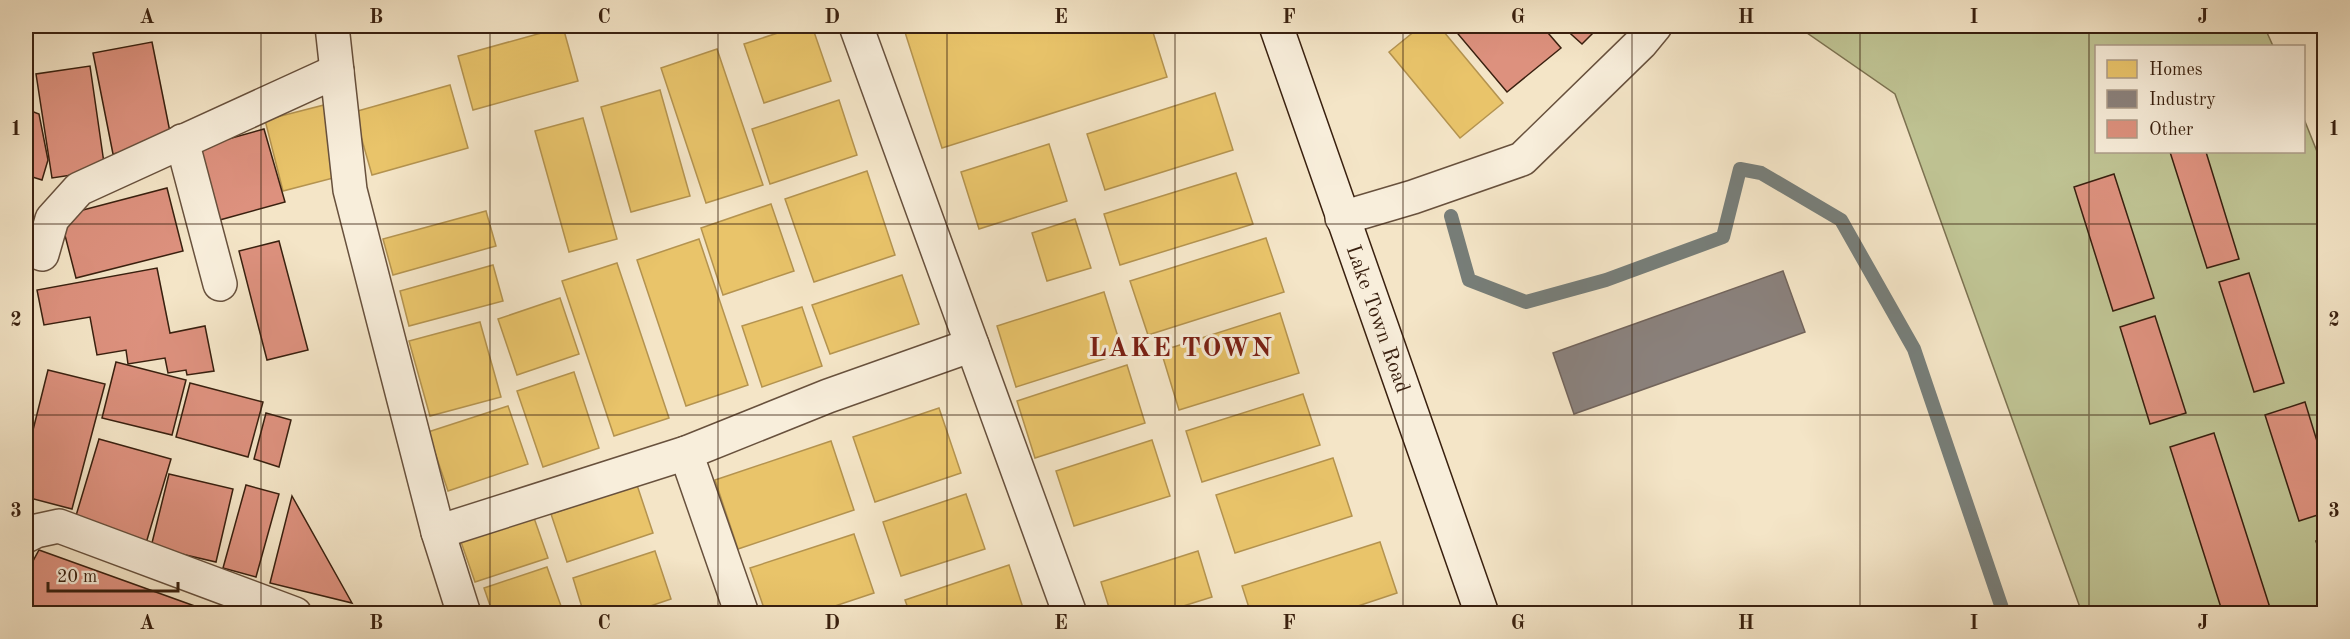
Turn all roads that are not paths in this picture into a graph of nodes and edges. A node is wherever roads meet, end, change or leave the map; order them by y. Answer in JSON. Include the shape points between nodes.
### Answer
{"nodes":[{"id":1,"x":332,"y":26,"type":"edge"},
{"id":2,"x":856,"y":26,"type":"edge"},
{"id":3,"x":1276,"y":26,"type":"edge"},
{"id":4,"x":1655,"y":26,"type":"edge"},
{"id":5,"x":337,"y":71,"type":"junction"},
{"id":6,"x":182,"y":141,"type":"junction"},
{"id":7,"x":1342,"y":218,"type":"junction"},
{"id":8,"x":42,"y":254,"type":"dead end"},
{"id":9,"x":220,"y":284,"type":"dead end"},
{"id":10,"x":972,"y":345,"type":"junction"},
{"id":11,"x":686,"y":453,"type":"junction"},
{"id":12,"x":438,"y":532,"type":"junction"},
{"id":13,"x":26,"y":536,"type":"edge"},
{"id":14,"x":295,"y":614,"type":"edge"},
{"id":15,"x":464,"y":614,"type":"edge"},
{"id":16,"x":742,"y":614,"type":"edge"},
{"id":17,"x":1070,"y":614,"type":"edge"},
{"id":18,"x":1482,"y":614,"type":"edge"}],
"edges":[{"from":1,"to":5,"type":"street"},
{"from":2,"to":10,"type":"street"},
{"from":3,"to":7,"type":"street","name":"Lake Town Road"},
{"from":4,"to":7,"type":"street","via":[[1522,159]]},
{"from":5,"to":6,"type":"street"},
{"from":5,"to":12,"type":"street","via":[[350,190]]},
{"from":6,"to":8,"type":"street","via":[[79,189],[52,219]]},
{"from":6,"to":9,"type":"street"},
{"from":7,"to":18,"type":"street","name":"Lake Town Road"},
{"from":10,"to":11,"type":"street","via":[[828,396]]},
{"from":10,"to":17,"type":"street"},
{"from":11,"to":12,"type":"street"},
{"from":11,"to":16,"type":"street"},
{"from":12,"to":15,"type":"street"},
{"from":13,"to":14,"type":"street","via":[[59,526]]}]}
